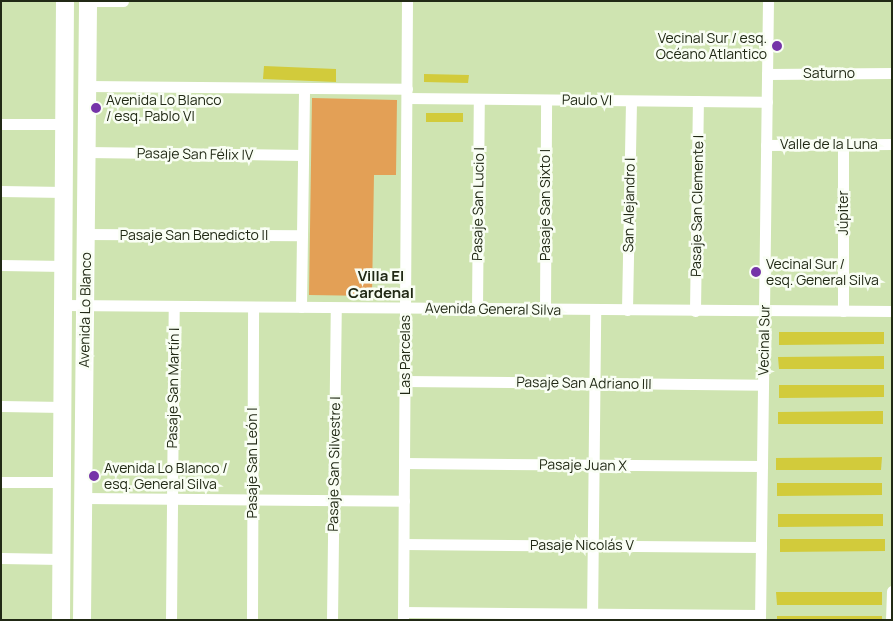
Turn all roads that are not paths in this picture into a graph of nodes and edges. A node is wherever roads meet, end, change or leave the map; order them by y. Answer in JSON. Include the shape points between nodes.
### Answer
{"nodes":[{"id":1,"x":65,"y":1,"type":"edge"},
{"id":2,"x":88,"y":1,"type":"edge"},
{"id":3,"x":123,"y":1,"type":"edge"},
{"id":4,"x":407,"y":1,"type":"edge"},
{"id":5,"x":768,"y":1,"type":"edge"},
{"id":6,"x":892,"y":73,"type":"edge"},
{"id":7,"x":767,"y":74,"type":"junction"},
{"id":8,"x":87,"y":86,"type":"junction"},
{"id":9,"x":304,"y":88,"type":"junction"},
{"id":10,"x":407,"y":93,"type":"junction"},
{"id":11,"x":479,"y":99,"type":"junction"},
{"id":12,"x":546,"y":100,"type":"junction"},
{"id":13,"x":630,"y":101,"type":"junction"},
{"id":14,"x":698,"y":102,"type":"junction"},
{"id":15,"x":767,"y":102,"type":"junction"},
{"id":16,"x":1,"y":124,"type":"edge"},
{"id":17,"x":65,"y":124,"type":"junction"},
{"id":18,"x":843,"y":144,"type":"junction"},
{"id":19,"x":892,"y":144,"type":"edge"},
{"id":20,"x":766,"y":145,"type":"junction"},
{"id":21,"x":87,"y":152,"type":"junction"},
{"id":22,"x":303,"y":155,"type":"junction"},
{"id":23,"x":1,"y":191,"type":"edge"},
{"id":24,"x":64,"y":192,"type":"junction"},
{"id":25,"x":86,"y":234,"type":"junction"},
{"id":26,"x":302,"y":235,"type":"junction"},
{"id":27,"x":1,"y":265,"type":"edge"},
{"id":28,"x":64,"y":266,"type":"junction"},
{"id":29,"x":64,"y":305,"type":"junction"},
{"id":30,"x":85,"y":305,"type":"junction"},
{"id":31,"x":174,"y":306,"type":"junction"},
{"id":32,"x":254,"y":307,"type":"junction"},
{"id":33,"x":301,"y":307,"type":"junction"},
{"id":34,"x":336,"y":308,"type":"junction"},
{"id":35,"x":405,"y":308,"type":"junction"},
{"id":36,"x":477,"y":309,"type":"junction"},
{"id":37,"x":545,"y":310,"type":"junction"},
{"id":38,"x":595,"y":310,"type":"junction"},
{"id":39,"x":627,"y":310,"type":"junction"},
{"id":40,"x":695,"y":311,"type":"junction"},
{"id":41,"x":843,"y":311,"type":"junction"},
{"id":42,"x":892,"y":311,"type":"edge"},
{"id":43,"x":764,"y":312,"type":"junction"},
{"id":44,"x":405,"y":381,"type":"junction"},
{"id":45,"x":594,"y":383,"type":"junction"},
{"id":46,"x":763,"y":385,"type":"junction"},
{"id":47,"x":1,"y":406,"type":"edge"},
{"id":48,"x":63,"y":407,"type":"junction"},
{"id":49,"x":404,"y":463,"type":"junction"},
{"id":50,"x":593,"y":465,"type":"junction"},
{"id":51,"x":762,"y":466,"type":"junction"},
{"id":52,"x":1,"y":482,"type":"edge"},
{"id":53,"x":62,"y":482,"type":"junction"},
{"id":54,"x":84,"y":498,"type":"junction"},
{"id":55,"x":172,"y":499,"type":"junction"},
{"id":56,"x":252,"y":500,"type":"junction"},
{"id":57,"x":334,"y":500,"type":"junction"},
{"id":58,"x":404,"y":501,"type":"junction"},
{"id":59,"x":404,"y":544,"type":"junction"},
{"id":60,"x":592,"y":546,"type":"junction"},
{"id":61,"x":761,"y":546,"type":"junction"},
{"id":62,"x":1,"y":558,"type":"edge"},
{"id":63,"x":61,"y":558,"type":"junction"},
{"id":64,"x":892,"y":591,"type":"edge"},
{"id":65,"x":403,"y":616,"type":"edge"},
{"id":66,"x":592,"y":617,"type":"edge"},
{"id":67,"x":760,"y":617,"type":"edge"},
{"id":68,"x":61,"y":620,"type":"edge"},
{"id":69,"x":82,"y":620,"type":"edge"},
{"id":70,"x":171,"y":620,"type":"edge"},
{"id":71,"x":252,"y":620,"type":"edge"},
{"id":72,"x":332,"y":620,"type":"edge"},
{"id":73,"x":891,"y":620,"type":"edge"}],
"edges":[{"from":1,"to":17,"type":"main road","name":"Avenida Lo Blanco"},
{"from":2,"to":3,"type":"street"},
{"from":2,"to":8,"type":"main road","name":"Avenida Lo Blanco"},
{"from":4,"to":10,"type":"street","name":"Las Parcelas"},
{"from":5,"to":7,"type":"street","name":"Vecinal Sur"},
{"from":6,"to":7,"type":"street","name":"Saturno"},
{"from":7,"to":15,"type":"street","name":"Vecinal Sur"},
{"from":8,"to":9,"type":"street","name":"Paulo VI"},
{"from":8,"to":21,"type":"main road","name":"Avenida Lo Blanco"},
{"from":9,"to":10,"type":"street","name":"Paulo VI"},
{"from":9,"to":22,"type":"street"},
{"from":10,"to":11,"type":"street","name":"Paulo VI"},
{"from":10,"to":35,"type":"street","name":"Las Parcelas"},
{"from":11,"to":12,"type":"street","name":"Paulo VI"},
{"from":11,"to":36,"type":"street","name":"Pasaje San Lucio I"},
{"from":12,"to":13,"type":"street","name":"Paulo VI"},
{"from":12,"to":37,"type":"street","name":"Pasaje San Sixto I"},
{"from":13,"to":14,"type":"street","name":"Paulo VI"},
{"from":13,"to":39,"type":"street","name":"San Alejandro I"},
{"from":14,"to":15,"type":"street","name":"Paulo VI"},
{"from":14,"to":40,"type":"street","name":"Pasaje San Clemente I"},
{"from":15,"to":20,"type":"street","name":"Vecinal Sur"},
{"from":16,"to":17,"type":"street"},
{"from":17,"to":24,"type":"main road","name":"Avenida Lo Blanco"},
{"from":18,"to":19,"type":"street","name":"Valle de la Luna"},
{"from":18,"to":20,"type":"street","name":"Valle de la Luna"},
{"from":18,"to":41,"type":"street","name":"Júpiter"},
{"from":20,"to":43,"type":"street","name":"Vecinal Sur"},
{"from":21,"to":22,"type":"street","name":"Pasaje San Félix IV"},
{"from":21,"to":25,"type":"main road","name":"Avenida Lo Blanco"},
{"from":22,"to":26,"type":"street"},
{"from":23,"to":24,"type":"street"},
{"from":24,"to":28,"type":"main road","name":"Avenida Lo Blanco"},
{"from":25,"to":26,"type":"street","name":"Pasaje San Benedicto II"},
{"from":25,"to":30,"type":"main road","name":"Avenida Lo Blanco"},
{"from":26,"to":33,"type":"street"},
{"from":27,"to":28,"type":"street"},
{"from":28,"to":29,"type":"main road","name":"Avenida Lo Blanco"},
{"from":29,"to":30,"type":"street","name":"Avenida General Silva"},
{"from":29,"to":48,"type":"main road","name":"Avenida Lo Blanco"},
{"from":30,"to":31,"type":"street","name":"Avenida General Silva"},
{"from":30,"to":54,"type":"main road","name":"Avenida Lo Blanco"},
{"from":31,"to":32,"type":"street","name":"Avenida General Silva"},
{"from":31,"to":55,"type":"street","name":"Pasaje San Martín I"},
{"from":32,"to":33,"type":"street","name":"Avenida General Silva"},
{"from":32,"to":56,"type":"street","name":"Pasaje San León I"},
{"from":33,"to":34,"type":"street","name":"Avenida General Silva"},
{"from":34,"to":35,"type":"street","name":"Avenida General Silva"},
{"from":34,"to":57,"type":"street","name":"Pasaje San Silvestre I"},
{"from":35,"to":36,"type":"street","name":"Avenida General Silva"},
{"from":35,"to":44,"type":"street","name":"Las Parcelas"},
{"from":36,"to":37,"type":"street","name":"Avenida General Silva"},
{"from":37,"to":38,"type":"street","name":"Avenida General Silva"},
{"from":38,"to":39,"type":"street","name":"Avenida General Silva"},
{"from":38,"to":45,"type":"street"},
{"from":39,"to":40,"type":"street","name":"Avenida General Silva"},
{"from":40,"to":43,"type":"street","name":"Avenida General Silva"},
{"from":41,"to":42,"type":"street","name":"Avenida General Silva"},
{"from":41,"to":43,"type":"street","name":"Avenida General Silva"},
{"from":43,"to":46,"type":"street","name":"Vecinal Sur"},
{"from":44,"to":45,"type":"street","name":"Pasaje San Adriano III"},
{"from":44,"to":49,"type":"street","name":"Las Parcelas"},
{"from":45,"to":46,"type":"street","name":"Pasaje San Adriano III"},
{"from":45,"to":50,"type":"street"},
{"from":46,"to":51,"type":"street","name":"Vecinal Sur"},
{"from":47,"to":48,"type":"street"},
{"from":48,"to":53,"type":"main road","name":"Avenida Lo Blanco"},
{"from":49,"to":50,"type":"street","name":"Pasaje Juan X"},
{"from":49,"to":58,"type":"street","name":"Las Parcelas"},
{"from":50,"to":51,"type":"street","name":"Pasaje Juan X"},
{"from":50,"to":60,"type":"street"},
{"from":51,"to":61,"type":"street","name":"Vecinal Sur"},
{"from":52,"to":53,"type":"street"},
{"from":53,"to":63,"type":"main road","name":"Avenida Lo Blanco"},
{"from":54,"to":55,"type":"street"},
{"from":54,"to":69,"type":"main road","name":"Avenida Lo Blanco"},
{"from":55,"to":56,"type":"street"},
{"from":55,"to":70,"type":"street","name":"Pasaje San Martín I"},
{"from":56,"to":57,"type":"street"},
{"from":56,"to":71,"type":"street","name":"Pasaje San León I"},
{"from":57,"to":58,"type":"street"},
{"from":57,"to":72,"type":"street","name":"Pasaje San Silvestre I"},
{"from":58,"to":59,"type":"street","name":"Las Parcelas"},
{"from":59,"to":60,"type":"street","name":"Pasaje Nicolás V"},
{"from":59,"to":65,"type":"street","name":"Las Parcelas"},
{"from":60,"to":61,"type":"street","name":"Pasaje Nicolás V"},
{"from":60,"to":66,"type":"street"},
{"from":61,"to":67,"type":"street","name":"Vecinal Sur"},
{"from":62,"to":63,"type":"street"},
{"from":63,"to":68,"type":"main road","name":"Avenida Lo Blanco"},
{"from":64,"to":73,"type":"street"},
{"from":65,"to":66,"type":"street"},
{"from":66,"to":67,"type":"street"}]}
